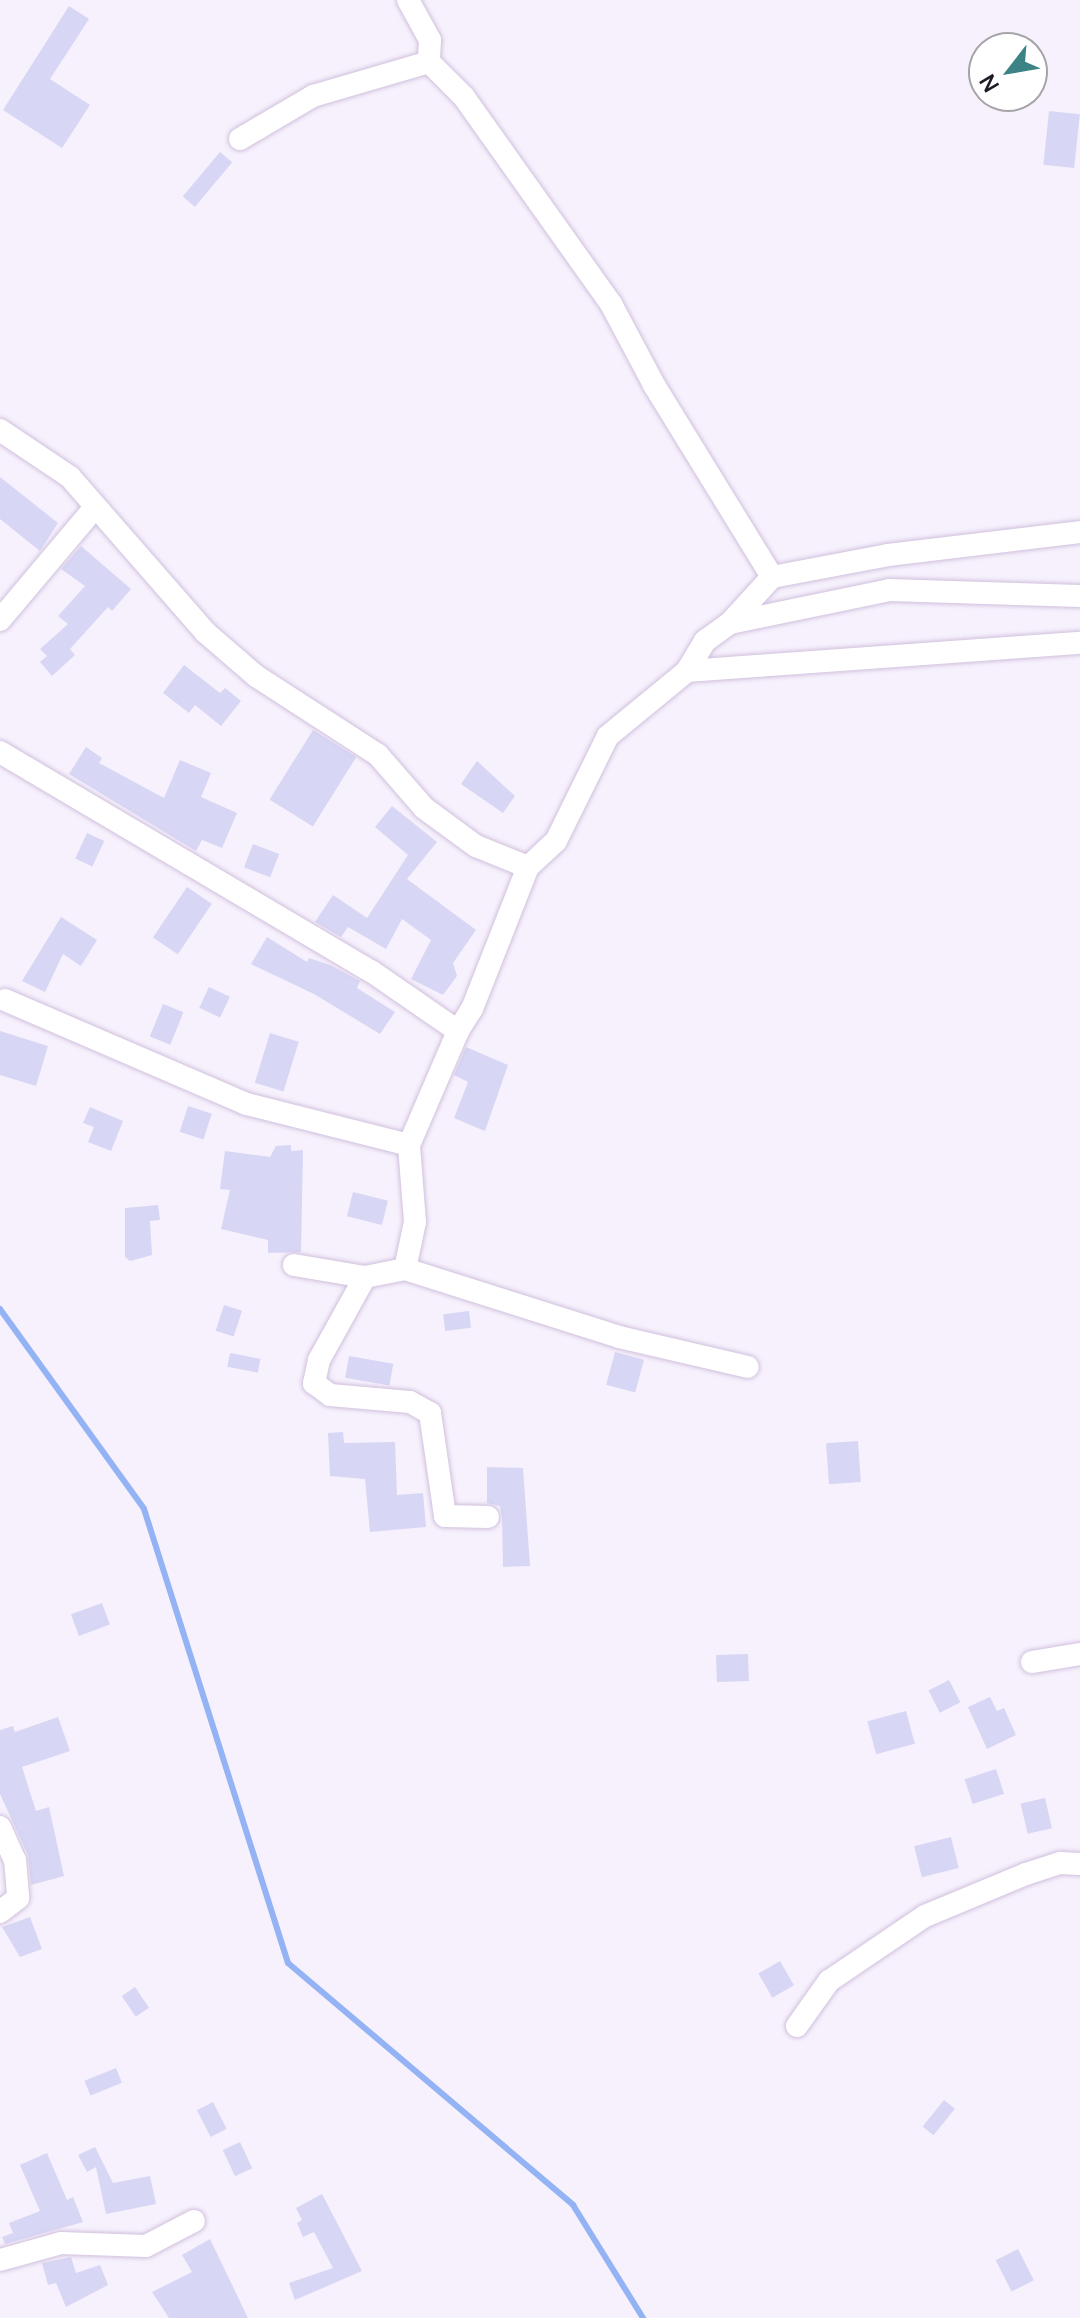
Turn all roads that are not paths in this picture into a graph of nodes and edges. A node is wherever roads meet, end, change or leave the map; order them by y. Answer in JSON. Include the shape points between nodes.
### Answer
{"nodes":[{"id":1,"x":408,"y":0,"type":"edge"},
{"id":2,"x":429,"y":62,"type":"junction"},
{"id":3,"x":240,"y":139,"type":"dead end"},
{"id":4,"x":0,"y":430,"type":"edge"},
{"id":5,"x":95,"y":507,"type":"junction"},
{"id":6,"x":1080,"y":532,"type":"edge"},
{"id":7,"x":772,"y":577,"type":"junction"},
{"id":8,"x":1080,"y":596,"type":"edge"},
{"id":9,"x":0,"y":620,"type":"edge"},
{"id":10,"x":730,"y":623,"type":"junction"},
{"id":11,"x":1080,"y":643,"type":"edge"},
{"id":12,"x":687,"y":671,"type":"junction"},
{"id":13,"x":0,"y":752,"type":"edge"},
{"id":14,"x":528,"y":867,"type":"junction"},
{"id":15,"x":5,"y":1000,"type":"dead end"},
{"id":16,"x":458,"y":1031,"type":"junction"},
{"id":17,"x":409,"y":1145,"type":"junction"},
{"id":18,"x":294,"y":1265,"type":"dead end"},
{"id":19,"x":405,"y":1269,"type":"junction"},
{"id":20,"x":365,"y":1277,"type":"junction"},
{"id":21,"x":748,"y":1367,"type":"dead end"},
{"id":22,"x":488,"y":1517,"type":"dead end"},
{"id":23,"x":1080,"y":1654,"type":"edge"},
{"id":24,"x":1032,"y":1662,"type":"dead end"},
{"id":25,"x":0,"y":1827,"type":"edge"},
{"id":26,"x":1080,"y":1864,"type":"edge"},
{"id":27,"x":0,"y":1912,"type":"edge"},
{"id":28,"x":797,"y":2026,"type":"dead end"},
{"id":29,"x":194,"y":2221,"type":"dead end"},
{"id":30,"x":0,"y":2260,"type":"edge"}],
"edges":[{"from":1,"to":2,"type":"street","via":[[430,40]]},
{"from":2,"to":3,"type":"street","via":[[313,96]]},
{"from":2,"to":7,"type":"street","via":[[464,97],[611,304],[654,385]]},
{"from":4,"to":5,"type":"street","via":[[70,477]]},
{"from":5,"to":9,"type":"street"},
{"from":5,"to":14,"type":"street","via":[[205,632],[256,676],[378,755],[424,808],[476,846]]},
{"from":6,"to":7,"type":"street","via":[[888,555]]},
{"from":7,"to":10,"type":"street"},
{"from":8,"to":10,"type":"street","via":[[889,590]]},
{"from":10,"to":12,"type":"street","via":[[705,641]]},
{"from":11,"to":12,"type":"street"},
{"from":12,"to":14,"type":"street","via":[[608,736],[556,841]]},
{"from":13,"to":16,"type":"street","via":[[371,971]]},
{"from":14,"to":16,"type":"street","via":[[472,1009]]},
{"from":15,"to":17,"type":"street","via":[[247,1104]]},
{"from":16,"to":17,"type":"street"},
{"from":17,"to":19,"type":"street","via":[[415,1222]]},
{"from":18,"to":20,"type":"street"},
{"from":19,"to":20,"type":"street"},
{"from":19,"to":21,"type":"street","via":[[619,1337]]},
{"from":20,"to":22,"type":"street","via":[[319,1360],[314,1383],[330,1395],[410,1402],[430,1413],[445,1516]]},
{"from":23,"to":24,"type":"street"},
{"from":25,"to":27,"type":"street","via":[[15,1860],[18,1898]]},
{"from":26,"to":28,"type":"street","via":[[1060,1863],[1026,1874],[925,1916],[829,1981]]},
{"from":29,"to":30,"type":"street","via":[[146,2246],[61,2243]]}]}
